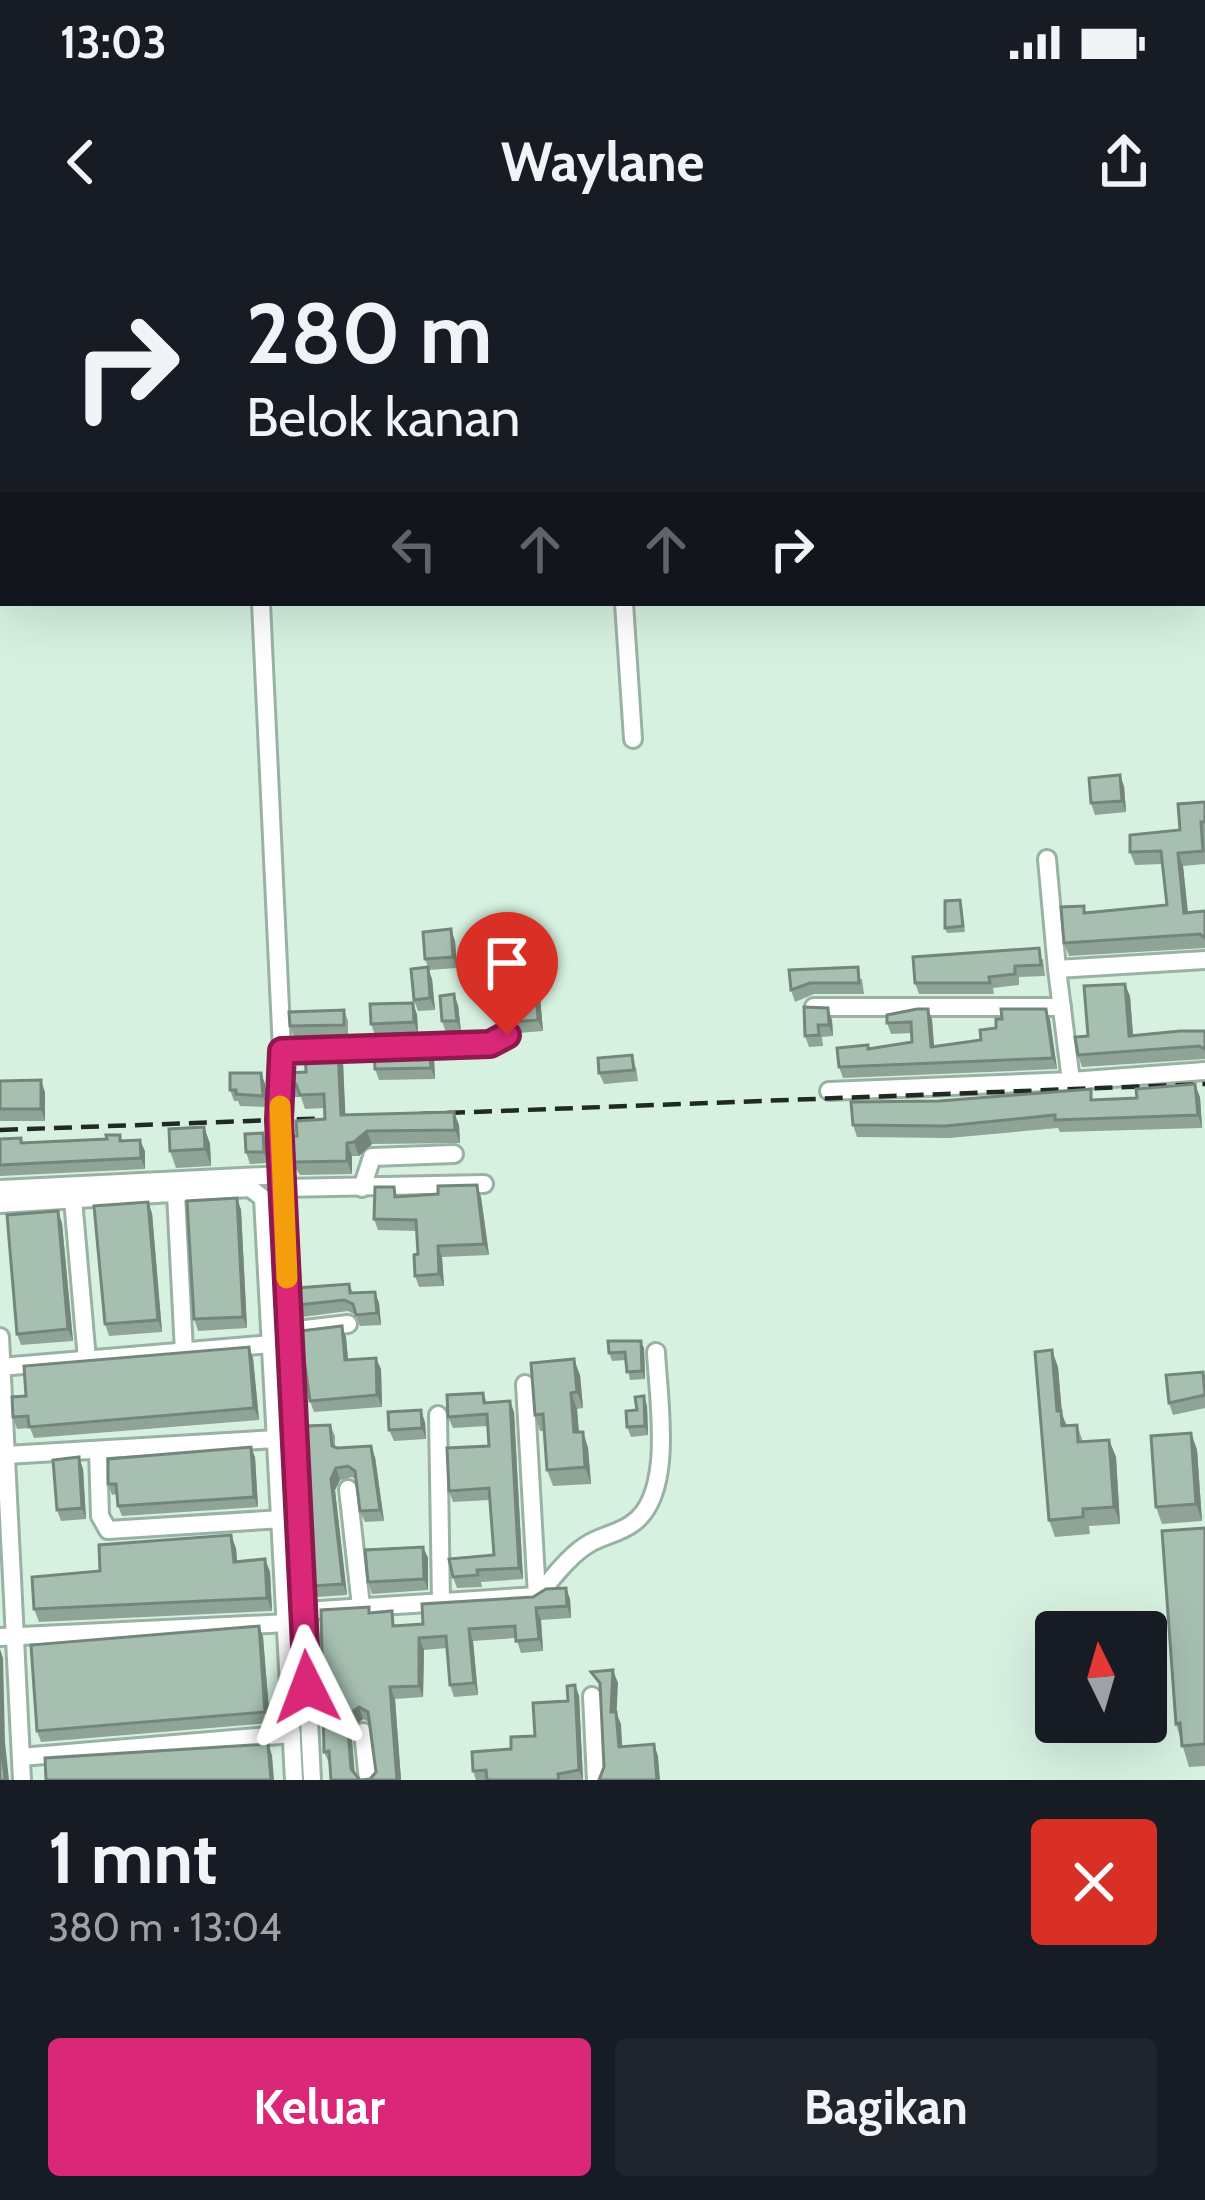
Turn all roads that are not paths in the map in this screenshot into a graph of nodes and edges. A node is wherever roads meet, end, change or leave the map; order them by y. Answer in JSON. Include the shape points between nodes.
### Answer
{"nodes":[{"id":1,"x":261,"y":606,"type":"edge"},
{"id":2,"x":624,"y":606,"type":"edge"},
{"id":3,"x":633,"y":739,"type":"dead end"},
{"id":4,"x":1047,"y":859,"type":"dead end"},
{"id":5,"x":1205,"y":960,"type":"edge"},
{"id":6,"x":1057,"y":969,"type":"junction"},
{"id":7,"x":1062,"y":1006,"type":"junction"},
{"id":8,"x":814,"y":1007,"type":"edge"},
{"id":9,"x":507,"y":1035,"type":"dead end"},
{"id":10,"x":282,"y":1051,"type":"junction"},
{"id":11,"x":1205,"y":1071,"type":"edge"},
{"id":12,"x":1071,"y":1082,"type":"junction"},
{"id":13,"x":829,"y":1091,"type":"dead end"},
{"id":14,"x":454,"y":1154,"type":"dead end"},
{"id":15,"x":283,"y":1181,"type":"junction"},
{"id":16,"x":484,"y":1184,"type":"dead end"},
{"id":17,"x":362,"y":1188,"type":"junction"},
{"id":18,"x":0,"y":1189,"type":"edge"},
{"id":19,"x":176,"y":1194,"type":"junction"},
{"id":20,"x":73,"y":1199,"type":"junction"},
{"id":21,"x":0,"y":1204,"type":"edge"},
{"id":22,"x":348,"y":1324,"type":"dead end"},
{"id":23,"x":288,"y":1331,"type":"junction"},
{"id":24,"x":0,"y":1337,"type":"edge"},
{"id":25,"x":272,"y":1344,"type":"junction"},
{"id":26,"x":184,"y":1352,"type":"junction"},
{"id":27,"x":656,"y":1352,"type":"dead end"},
{"id":28,"x":87,"y":1360,"type":"junction"},
{"id":29,"x":1,"y":1367,"type":"edge"},
{"id":30,"x":525,"y":1384,"type":"dead end"},
{"id":31,"x":438,"y":1414,"type":"dead end"},
{"id":32,"x":277,"y":1439,"type":"junction"},
{"id":33,"x":98,"y":1450,"type":"junction"},
{"id":34,"x":6,"y":1455,"type":"junction"},
{"id":35,"x":348,"y":1489,"type":"dead end"},
{"id":36,"x":282,"y":1520,"type":"junction"},
{"id":37,"x":537,"y":1596,"type":"junction"},
{"id":38,"x":441,"y":1601,"type":"junction"},
{"id":39,"x":361,"y":1606,"type":"junction"},
{"id":40,"x":304,"y":1611,"type":"junction"},
{"id":41,"x":288,"y":1623,"type":"junction"},
{"id":42,"x":8,"y":1636,"type":"edge"},
{"id":43,"x":592,"y":1696,"type":"dead end"},
{"id":44,"x":364,"y":1732,"type":"edge"},
{"id":45,"x":292,"y":1733,"type":"junction"},
{"id":46,"x":21,"y":1757,"type":"junction"},
{"id":47,"x":22,"y":1780,"type":"edge"},
{"id":48,"x":294,"y":1780,"type":"edge"},
{"id":49,"x":312,"y":1780,"type":"edge"},
{"id":50,"x":368,"y":1780,"type":"edge"},
{"id":51,"x":596,"y":1780,"type":"edge"}],
"edges":[{"from":1,"to":10,"type":"street"},
{"from":2,"to":3,"type":"street"},
{"from":4,"to":6,"type":"street"},
{"from":5,"to":6,"type":"street"},
{"from":6,"to":7,"type":"street"},
{"from":7,"to":8,"type":"street"},
{"from":7,"to":12,"type":"street"},
{"from":9,"to":10,"type":"street","via":[[490,1044]]},
{"from":10,"to":15,"type":"street"},
{"from":11,"to":12,"type":"street"},
{"from":12,"to":13,"type":"street"},
{"from":14,"to":17,"type":"street","via":[[372,1157]]},
{"from":15,"to":17,"type":"street"},
{"from":15,"to":18,"type":"street"},
{"from":15,"to":23,"type":"street"},
{"from":16,"to":17,"type":"street"},
{"from":19,"to":20,"type":"street"},
{"from":19,"to":25,"type":"street","via":[[250,1188],[263,1198]]},
{"from":19,"to":26,"type":"street"},
{"from":20,"to":21,"type":"street"},
{"from":20,"to":28,"type":"street"},
{"from":22,"to":23,"type":"street"},
{"from":23,"to":40,"type":"street"},
{"from":24,"to":29,"type":"street"},
{"from":25,"to":26,"type":"street"},
{"from":25,"to":32,"type":"street"},
{"from":26,"to":28,"type":"street"},
{"from":27,"to":37,"type":"street","via":[[660,1469],[650,1504],[633,1523],[572,1556]]},
{"from":28,"to":29,"type":"street"},
{"from":29,"to":34,"type":"street"},
{"from":30,"to":37,"type":"street"},
{"from":31,"to":38,"type":"street"},
{"from":32,"to":33,"type":"street"},
{"from":32,"to":36,"type":"street"},
{"from":33,"to":34,"type":"street"},
{"from":33,"to":36,"type":"street","via":[[100,1516],[108,1529]]},
{"from":34,"to":42,"type":"street"},
{"from":35,"to":39,"type":"street"},
{"from":36,"to":41,"type":"street"},
{"from":37,"to":38,"type":"street"},
{"from":38,"to":39,"type":"street"},
{"from":39,"to":40,"type":"street"},
{"from":40,"to":49,"type":"street"},
{"from":41,"to":42,"type":"street"},
{"from":41,"to":45,"type":"street"},
{"from":42,"to":46,"type":"street"},
{"from":43,"to":51,"type":"street"},
{"from":44,"to":50,"type":"street"},
{"from":45,"to":46,"type":"street"},
{"from":45,"to":48,"type":"street"},
{"from":46,"to":47,"type":"street"}]}
